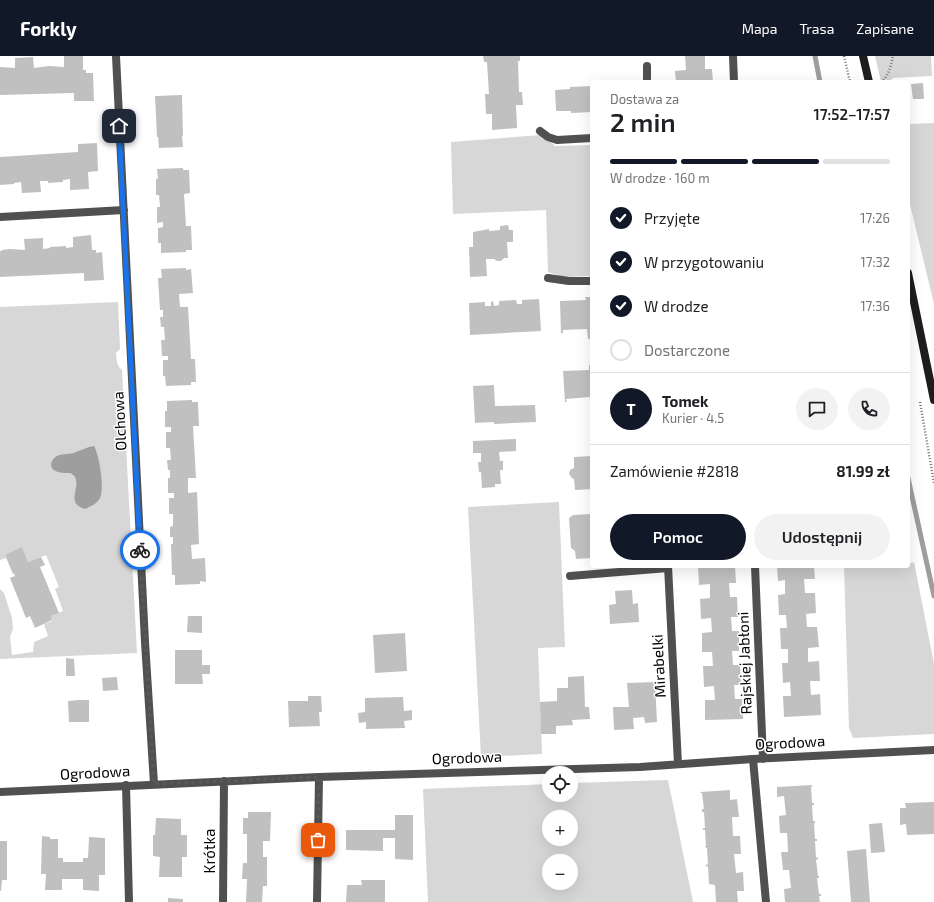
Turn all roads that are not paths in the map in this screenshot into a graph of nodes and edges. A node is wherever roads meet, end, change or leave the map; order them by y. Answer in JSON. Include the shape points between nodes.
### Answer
{"nodes":[{"id":1,"x":116,"y":56,"type":"edge"},
{"id":2,"x":733,"y":56,"type":"edge"},
{"id":3,"x":863,"y":56,"type":"edge"},
{"id":4,"x":647,"y":66,"type":"dead end"},
{"id":5,"x":647,"y":80,"type":"edge"},
{"id":6,"x":734,"y":80,"type":"edge"},
{"id":7,"x":869,"y":80,"type":"edge"},
{"id":8,"x":540,"y":131,"type":"dead end"},
{"id":9,"x":590,"y":138,"type":"edge"},
{"id":10,"x":124,"y":210,"type":"junction"},
{"id":11,"x":0,"y":218,"type":"edge"},
{"id":12,"x":548,"y":278,"type":"dead end"},
{"id":13,"x":590,"y":281,"type":"edge"},
{"id":14,"x":910,"y":282,"type":"edge"},
{"id":15,"x":931,"y":372,"type":"edge"},
{"id":16,"x":934,"y":400,"type":"edge"},
{"id":17,"x":657,"y":568,"type":"edge"},
{"id":18,"x":668,"y":568,"type":"edge"},
{"id":19,"x":755,"y":568,"type":"edge"},
{"id":20,"x":570,"y":576,"type":"dead end"},
{"id":21,"x":934,"y":750,"type":"edge"},
{"id":22,"x":763,"y":758,"type":"junction"},
{"id":23,"x":753,"y":759,"type":"junction"},
{"id":24,"x":678,"y":764,"type":"junction"},
{"id":25,"x":319,"y":777,"type":"junction"},
{"id":26,"x":224,"y":781,"type":"junction"},
{"id":27,"x":154,"y":784,"type":"junction"},
{"id":28,"x":126,"y":785,"type":"junction"},
{"id":29,"x":0,"y":792,"type":"edge"},
{"id":30,"x":129,"y":902,"type":"edge"},
{"id":31,"x":223,"y":902,"type":"edge"},
{"id":32,"x":317,"y":902,"type":"edge"},
{"id":33,"x":766,"y":902,"type":"edge"}],
"edges":[{"from":1,"to":10,"type":"street","name":"Olchowa"},
{"from":2,"to":6,"type":"street"},
{"from":3,"to":7,"type":"street"},
{"from":4,"to":5,"type":"street"},
{"from":8,"to":9,"type":"street","via":[[557,140]]},
{"from":10,"to":11,"type":"street"},
{"from":10,"to":27,"type":"street","name":"Olchowa"},
{"from":12,"to":13,"type":"street"},
{"from":14,"to":15,"type":"street"},
{"from":15,"to":16,"type":"street"},
{"from":17,"to":20,"type":"street"},
{"from":18,"to":24,"type":"street","name":"Mirabelki"},
{"from":19,"to":22,"type":"street","name":"Rajskiej Jabłoni"},
{"from":21,"to":22,"type":"street","name":"Ogrodowa"},
{"from":22,"to":23,"type":"street","name":"Ogrodowa"},
{"from":23,"to":24,"type":"street","name":"Ogrodowa"},
{"from":23,"to":33,"type":"street"},
{"from":24,"to":25,"type":"street","name":"Ogrodowa"},
{"from":25,"to":26,"type":"street","name":"Ogrodowa"},
{"from":25,"to":32,"type":"street"},
{"from":26,"to":27,"type":"street","name":"Ogrodowa"},
{"from":26,"to":31,"type":"street","name":"Krótka"},
{"from":27,"to":28,"type":"street","name":"Ogrodowa"},
{"from":28,"to":29,"type":"street","name":"Ogrodowa"},
{"from":28,"to":30,"type":"street"}]}
